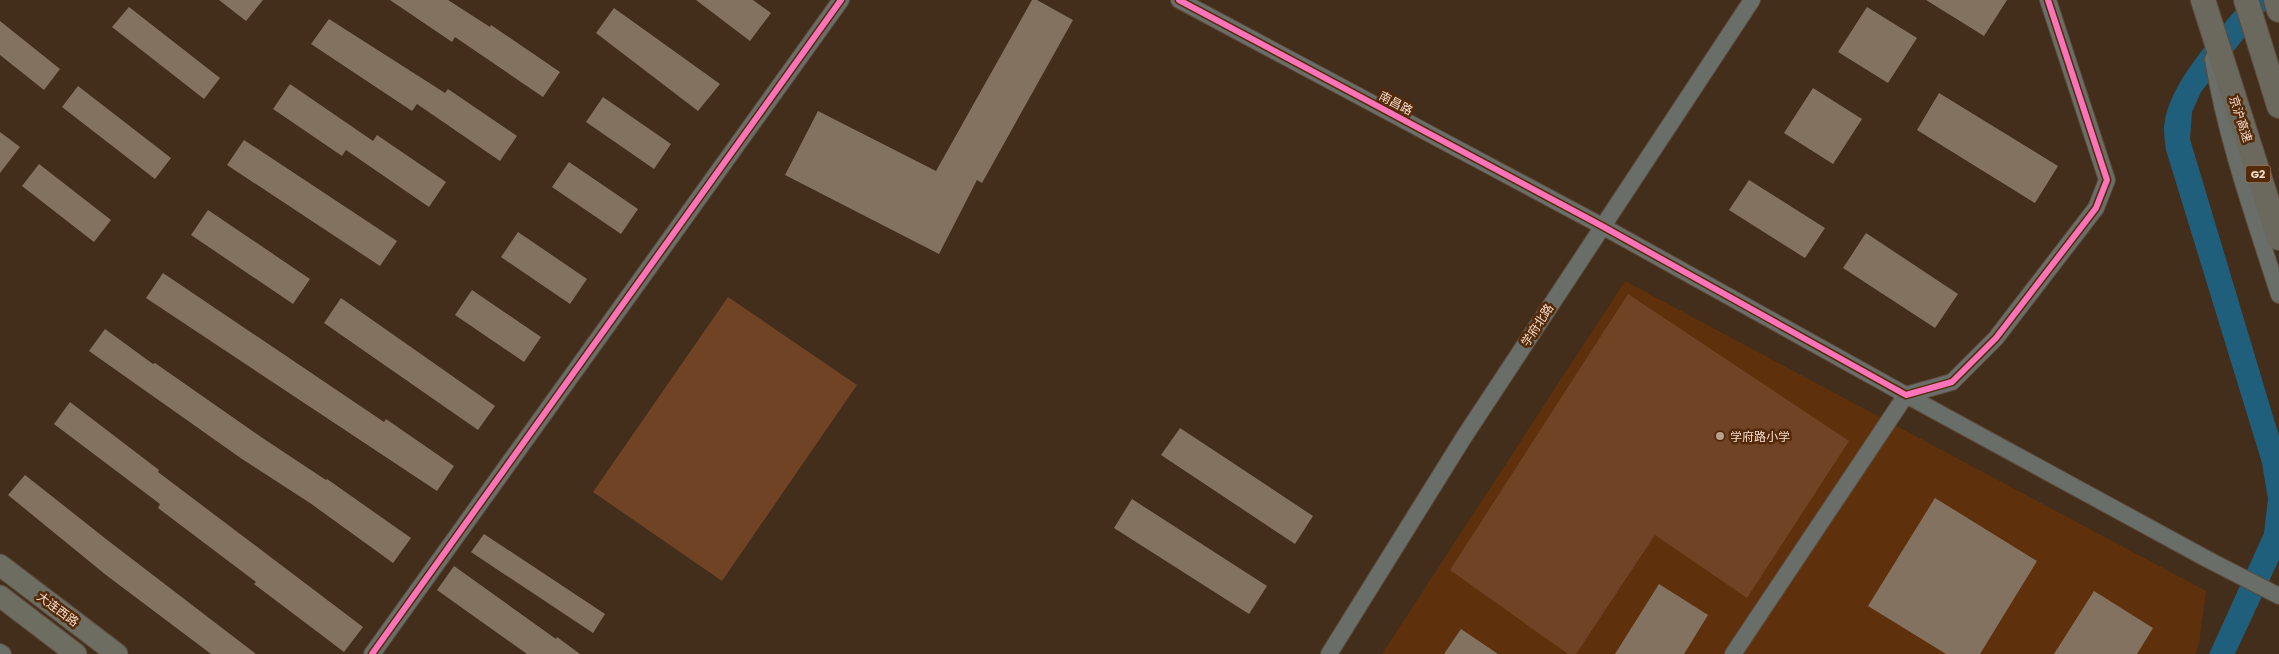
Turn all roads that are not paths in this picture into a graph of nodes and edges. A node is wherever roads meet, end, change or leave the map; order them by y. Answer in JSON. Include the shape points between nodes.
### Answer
{"nodes":[{"id":1,"x":841,"y":0,"type":"edge"},
{"id":2,"x":1179,"y":0,"type":"edge"},
{"id":3,"x":1752,"y":0,"type":"edge"},
{"id":4,"x":2048,"y":0,"type":"edge"},
{"id":5,"x":2203,"y":0,"type":"edge"},
{"id":6,"x":2246,"y":0,"type":"edge"},
{"id":7,"x":2276,"y":0,"type":"edge"},
{"id":8,"x":2279,"y":10,"type":"edge"},
{"id":9,"x":2279,"y":106,"type":"edge"},
{"id":10,"x":1602,"y":226,"type":"junction"},
{"id":11,"x":2279,"y":238,"type":"edge"},
{"id":12,"x":2279,"y":295,"type":"edge"},
{"id":13,"x":1906,"y":395,"type":"junction"},
{"id":14,"x":0,"y":565,"type":"edge"},
{"id":15,"x":0,"y":596,"type":"edge"},
{"id":16,"x":2279,"y":596,"type":"edge"},
{"id":17,"x":76,"y":654,"type":"edge"},
{"id":18,"x":117,"y":654,"type":"edge"},
{"id":19,"x":372,"y":654,"type":"edge"},
{"id":20,"x":1329,"y":654,"type":"edge"},
{"id":21,"x":1733,"y":654,"type":"edge"}],
"edges":[{"from":1,"to":19,"type":"street"},
{"from":2,"to":10,"type":"street","name":"南昌路"},
{"from":3,"to":10,"type":"street","name":"学府北路"},
{"from":4,"to":13,"type":"street","via":[[2107,180],[2096,208],[1996,338],[1952,382]]},
{"from":5,"to":11,"type":"highway","name":"京沪高速","number":"G2"},
{"from":5,"to":12,"type":"street","via":[[2219,94]]},
{"from":6,"to":9,"type":"highway"},
{"from":7,"to":8,"type":"highway"},
{"from":10,"to":13,"type":"street","name":"南昌路"},
{"from":10,"to":20,"type":"street","name":"学府北路","via":[[1464,437]]},
{"from":13,"to":16,"type":"street","name":"南昌路"},
{"from":13,"to":21,"type":"street"},
{"from":14,"to":18,"type":"main road","name":"大连西路"},
{"from":15,"to":17,"type":"main road","name":"大连西路"}]}
